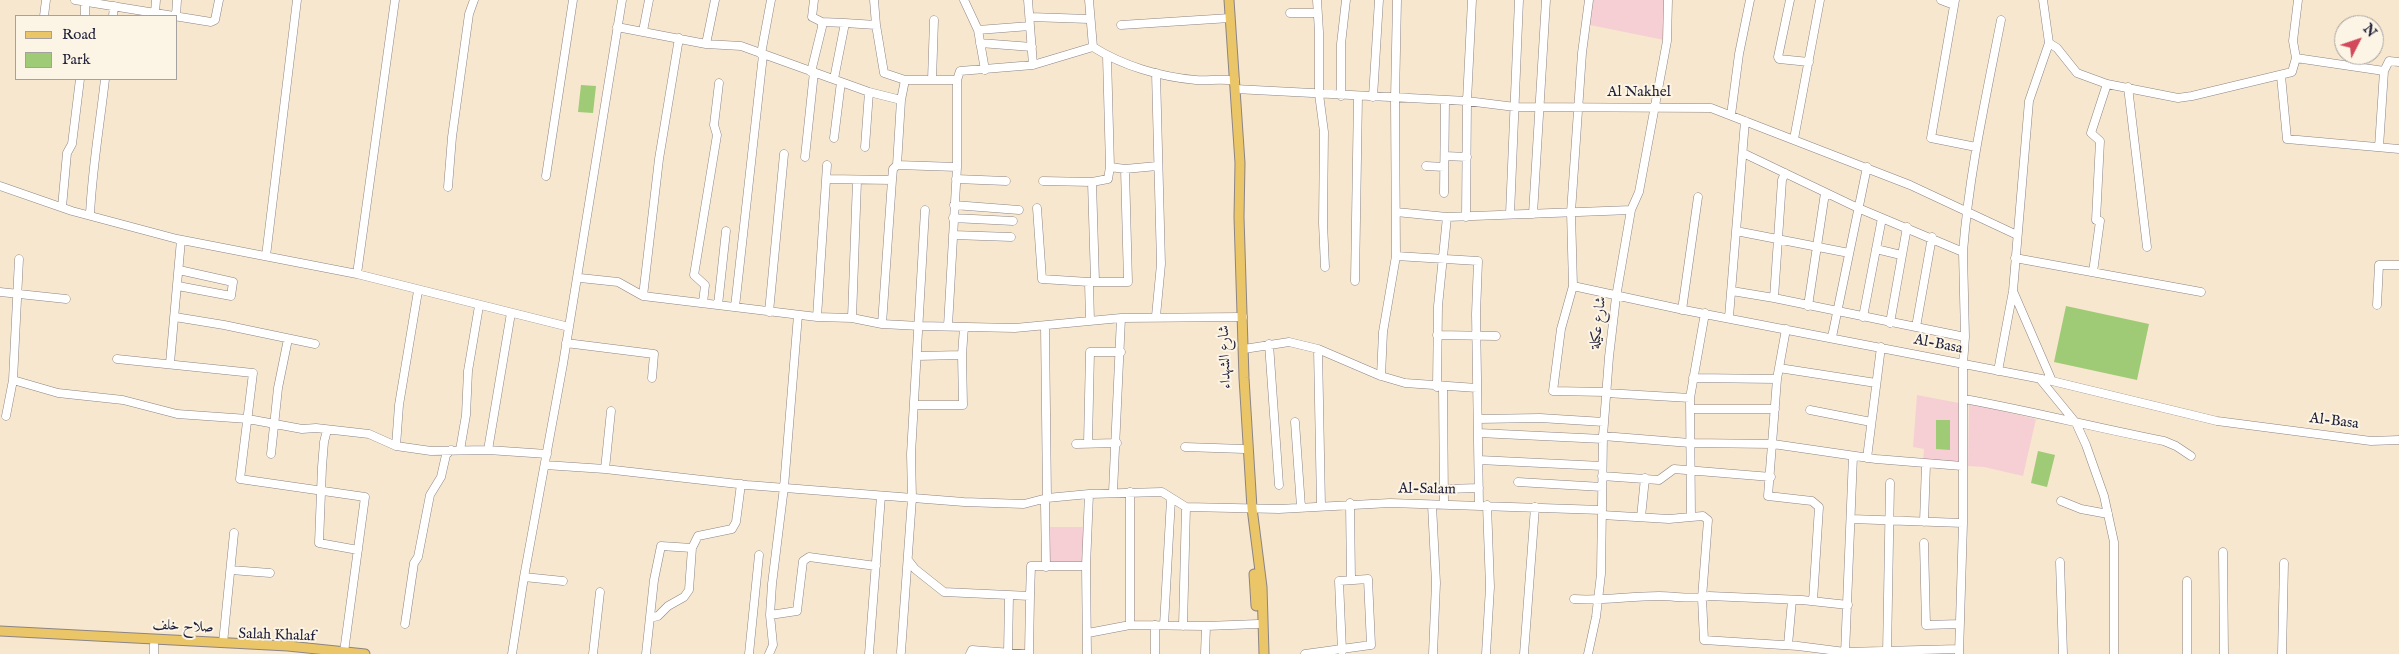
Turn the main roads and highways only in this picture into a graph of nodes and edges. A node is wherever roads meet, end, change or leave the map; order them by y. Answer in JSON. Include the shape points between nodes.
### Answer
{"nodes":[{"id":1,"x":1229,"y":0,"type":"edge"},
{"id":2,"x":1240,"y":317,"type":"junction"},
{"id":3,"x":1251,"y":508,"type":"junction"},
{"id":4,"x":0,"y":631,"type":"edge"},
{"id":5,"x":0,"y":636,"type":"edge"},
{"id":6,"x":154,"y":649,"type":"edge"},
{"id":7,"x":337,"y":653,"type":"edge"},
{"id":8,"x":365,"y":654,"type":"edge"},
{"id":9,"x":1259,"y":654,"type":"edge"},
{"id":10,"x":1264,"y":654,"type":"edge"}],
"edges":[{"from":1,"to":2,"type":"main road","name":"شارع الشهداء","via":[[1240,163]]},
{"from":2,"to":3,"type":"main road","name":"شارع الشهداء"},
{"from":2,"to":3,"type":"main road","name":"شارع الشهداء","via":[[1244,449]]},
{"from":3,"to":9,"type":"main road","name":"شارع الشهداء"},
{"from":3,"to":10,"type":"main road","name":"شارع الشهداء","via":[[1262,587]]},
{"from":4,"to":7,"type":"main road","name":"صلاح خلف","via":[[322,648]]},
{"from":5,"to":6,"type":"main road","name":"صلاح خلف"},
{"from":6,"to":7,"type":"main road","name":"Salah Khalaf"},
{"from":7,"to":8,"type":"main road","name":"صلاح خلف"}]}
